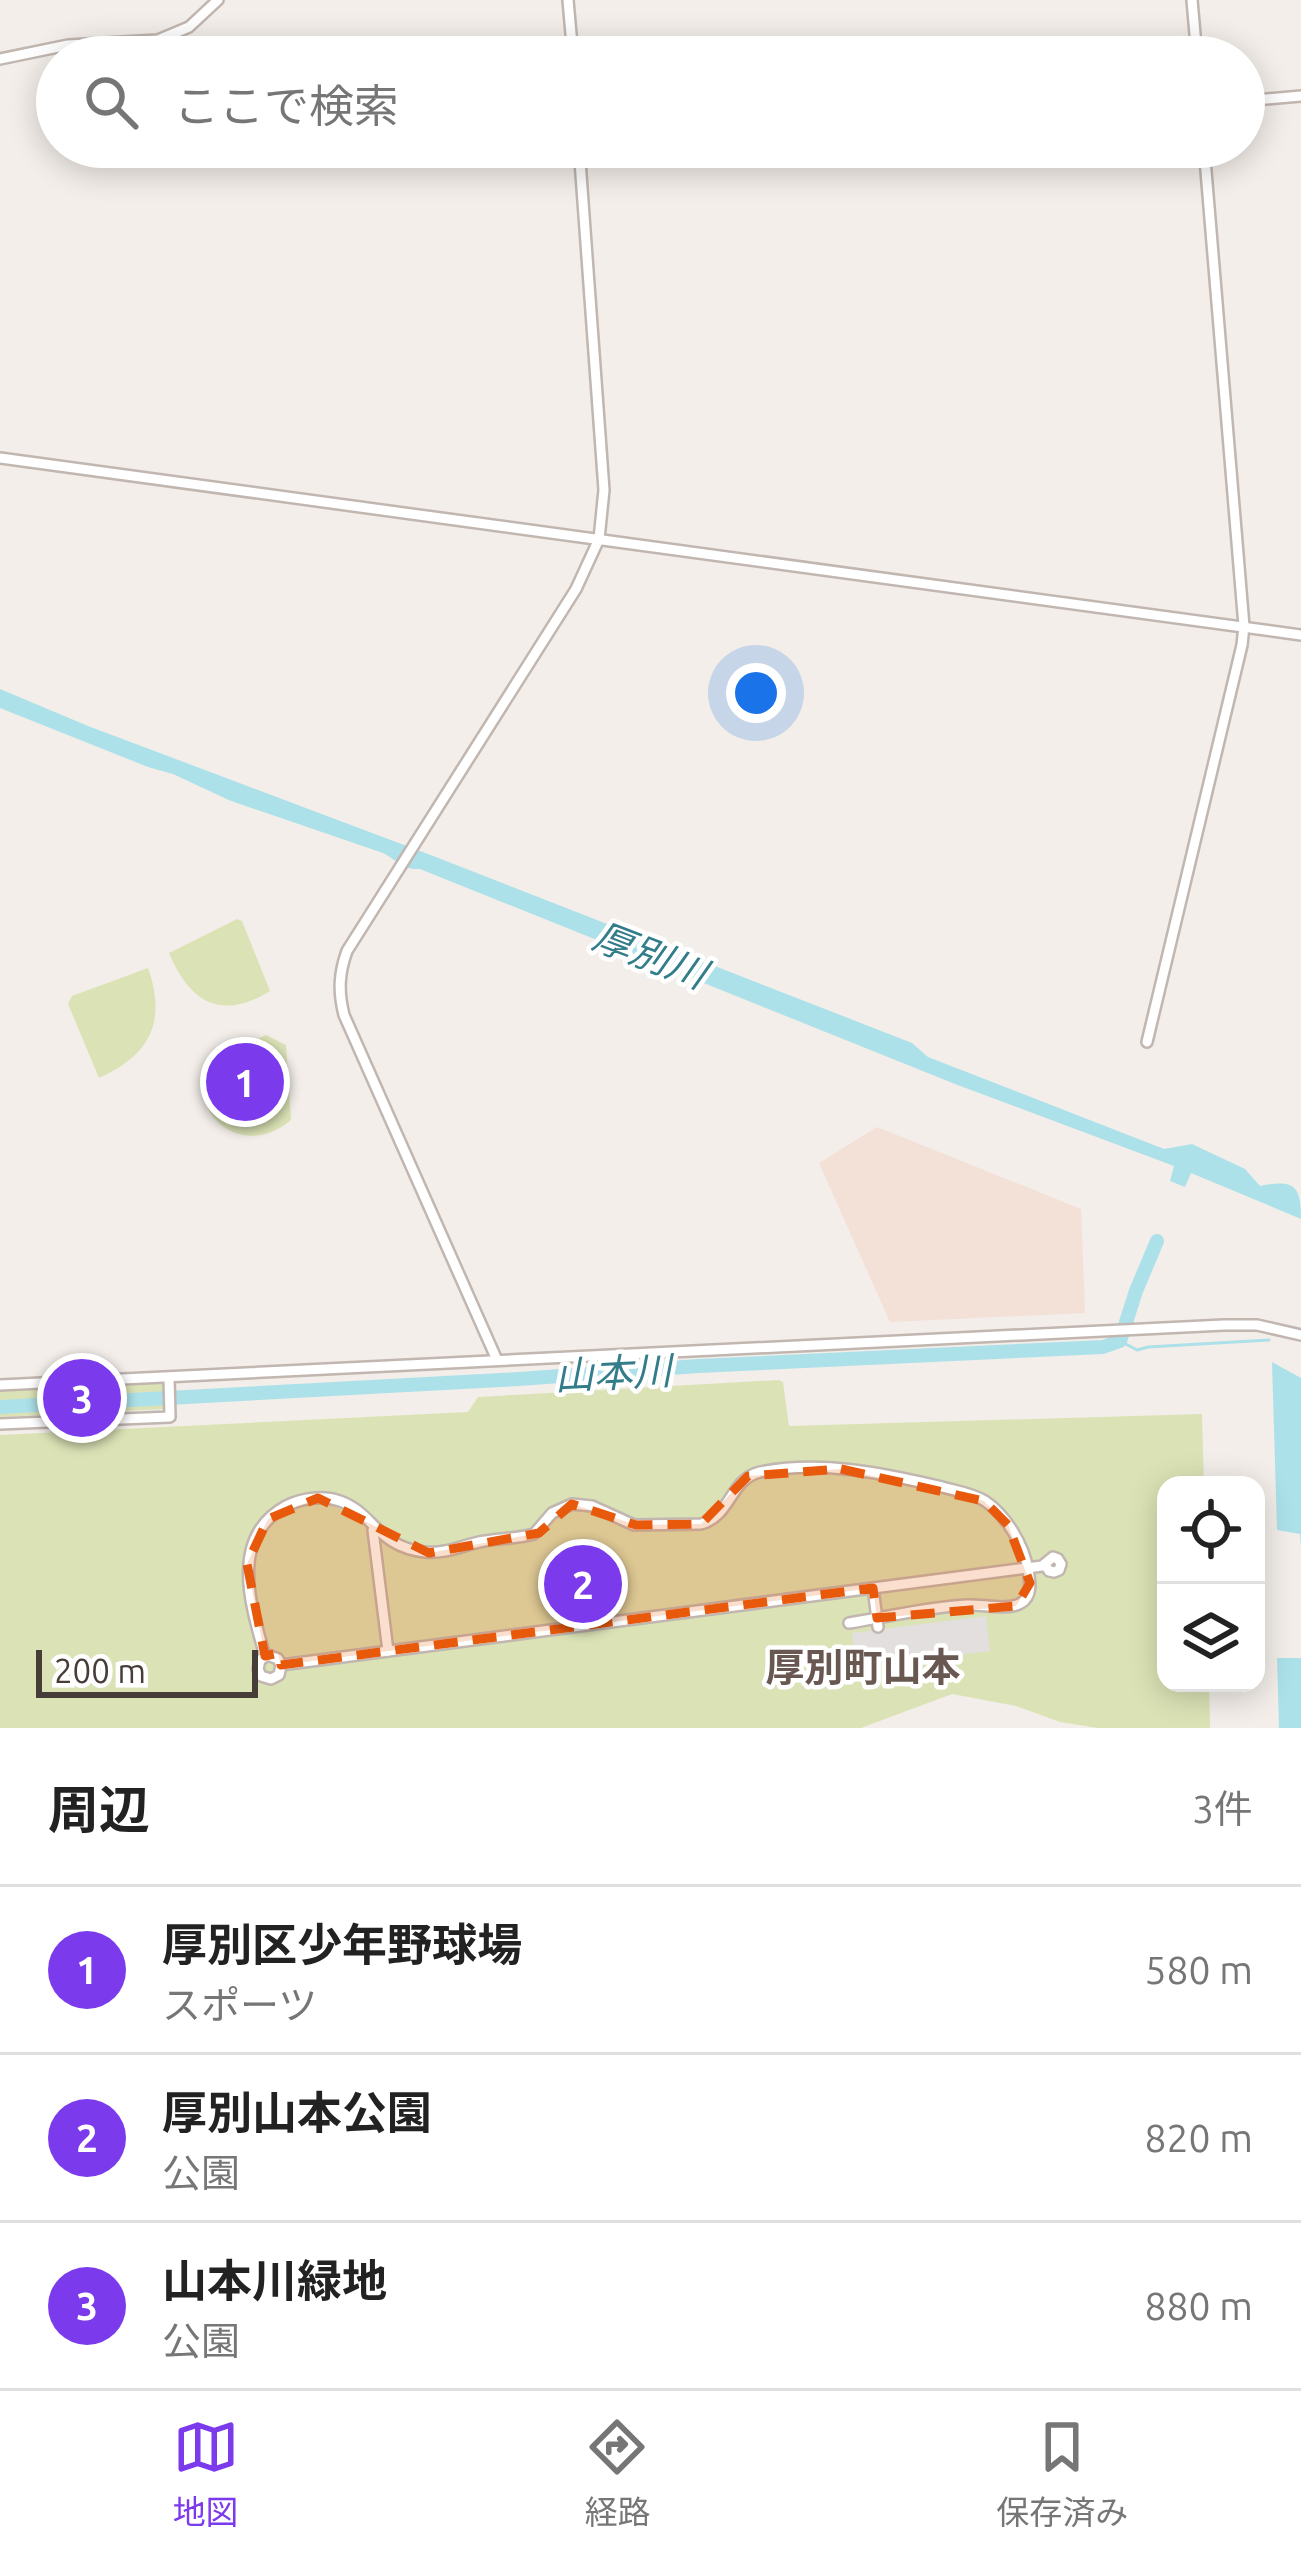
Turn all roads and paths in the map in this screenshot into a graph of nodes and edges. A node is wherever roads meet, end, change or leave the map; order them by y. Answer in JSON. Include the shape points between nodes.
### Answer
{"nodes":[{"id":1,"x":218,"y":0,"type":"edge"},
{"id":2,"x":568,"y":0,"type":"edge"},
{"id":3,"x":1192,"y":0,"type":"edge"},
{"id":4,"x":168,"y":36,"type":"edge"},
{"id":5,"x":571,"y":36,"type":"edge"},
{"id":6,"x":1195,"y":36,"type":"edge"},
{"id":7,"x":36,"y":51,"type":"edge"},
{"id":8,"x":0,"y":59,"type":"edge"},
{"id":9,"x":1301,"y":97,"type":"edge"},
{"id":10,"x":1265,"y":100,"type":"edge"},
{"id":11,"x":580,"y":168,"type":"edge"},
{"id":12,"x":1206,"y":168,"type":"edge"},
{"id":13,"x":0,"y":458,"type":"edge"},
{"id":14,"x":599,"y":539,"type":"junction"},
{"id":15,"x":1244,"y":626,"type":"junction"},
{"id":16,"x":1301,"y":634,"type":"edge"},
{"id":17,"x":1148,"y":1042,"type":"dead end"},
{"id":18,"x":1301,"y":1335,"type":"edge"},
{"id":19,"x":497,"y":1360,"type":"junction"},
{"id":20,"x":169,"y":1378,"type":"junction"},
{"id":21,"x":0,"y":1384,"type":"edge"},
{"id":22,"x":0,"y":1424,"type":"edge"},
{"id":23,"x":372,"y":1522,"type":"junction"},
{"id":24,"x":1046,"y":1566,"type":"dead end"},
{"id":25,"x":1028,"y":1568,"type":"junction"},
{"id":26,"x":873,"y":1588,"type":"junction"},
{"id":27,"x":877,"y":1622,"type":"junction"},
{"id":28,"x":849,"y":1623,"type":"dead end"},
{"id":29,"x":388,"y":1652,"type":"junction"},
{"id":30,"x":265,"y":1656,"type":"junction"},
{"id":31,"x":281,"y":1665,"type":"junction"}],
"edges":[{"from":1,"to":4,"type":"street"},
{"from":2,"to":5,"type":"street"},
{"from":3,"to":6,"type":"street"},
{"from":7,"to":8,"type":"street"},
{"from":9,"to":10,"type":"street"},
{"from":11,"to":14,"type":"street","via":[[604,490]]},
{"from":12,"to":15,"type":"street"},
{"from":13,"to":14,"type":"street"},
{"from":14,"to":15,"type":"street"},
{"from":14,"to":19,"type":"street","via":[[576,589],[347,950],[339,980],[344,1015]]},
{"from":15,"to":16,"type":"street"},
{"from":15,"to":17,"type":"street"},
{"from":18,"to":19,"type":"street","via":[[1257,1325]]},
{"from":19,"to":20,"type":"street"},
{"from":20,"to":21,"type":"street"},
{"from":20,"to":22,"type":"street","via":[[170,1414]]},
{"from":23,"to":25,"type":"street","via":[[388,1540],[429,1553],[534,1534],[572,1504],[634,1525],[701,1525],[721,1514],[748,1476],[841,1469],[976,1496],[1001,1514]]},
{"from":23,"to":29,"type":"street"},
{"from":23,"to":30,"type":"street","via":[[318,1498],[268,1519],[247,1564]]},
{"from":24,"to":25,"type":"street"},
{"from":25,"to":26,"type":"street"},
{"from":25,"to":27,"type":"street","via":[[1030,1590],[1016,1606],[955,1606]]},
{"from":26,"to":27,"type":"street"},
{"from":26,"to":29,"type":"street"},
{"from":27,"to":28,"type":"street"},
{"from":29,"to":31,"type":"street"},
{"from":30,"to":31,"type":"street"},
{"from":30,"to":31,"type":"street","via":[[257,1666],[264,1678],[277,1677]]}]}
